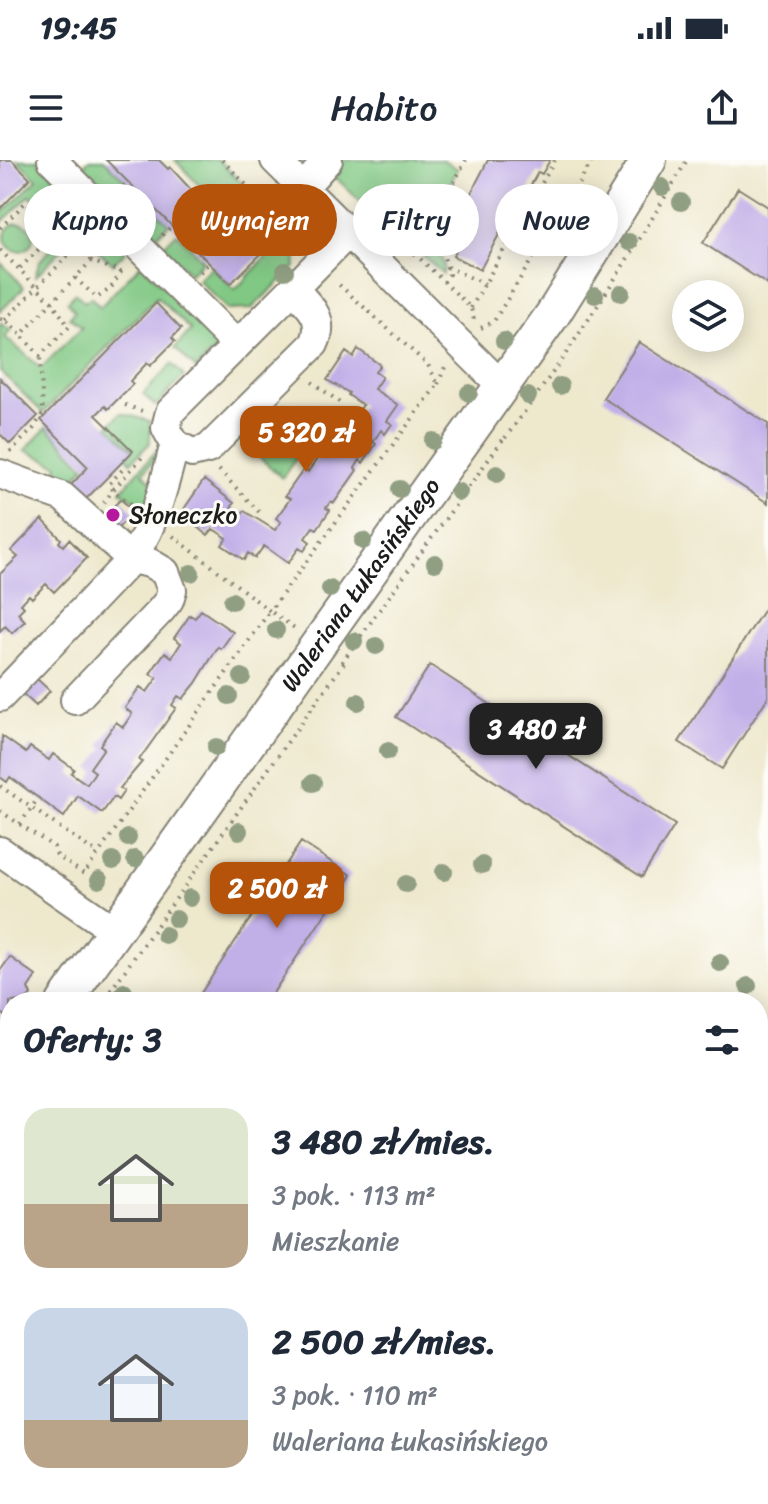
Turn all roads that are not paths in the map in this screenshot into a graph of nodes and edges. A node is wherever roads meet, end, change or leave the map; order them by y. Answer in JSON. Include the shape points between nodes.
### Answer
{"nodes":[{"id":1,"x":52,"y":160,"type":"edge"},
{"id":2,"x":275,"y":160,"type":"edge"},
{"id":3,"x":328,"y":160,"type":"edge"},
{"id":4,"x":649,"y":160,"type":"edge"},
{"id":5,"x":299,"y":184,"type":"edge"},
{"id":6,"x":307,"y":184,"type":"edge"},
{"id":7,"x":337,"y":222,"type":"edge"},
{"id":8,"x":348,"y":233,"type":"junction"},
{"id":9,"x":293,"y":289,"type":"junction"},
{"id":10,"x":237,"y":345,"type":"junction"},
{"id":11,"x":502,"y":386,"type":"junction"},
{"id":12,"x":175,"y":444,"type":"junction"},
{"id":13,"x":0,"y":474,"type":"edge"},
{"id":14,"x":131,"y":559,"type":"junction"},
{"id":15,"x":0,"y":697,"type":"edge"},
{"id":16,"x":75,"y":700,"type":"dead end"},
{"id":17,"x":0,"y":851,"type":"edge"},
{"id":18,"x":115,"y":931,"type":"junction"},
{"id":19,"x":71,"y":992,"type":"edge"}],
"edges":[{"from":1,"to":10,"type":"street"},
{"from":2,"to":5,"type":"street"},
{"from":3,"to":6,"type":"street"},
{"from":4,"to":11,"type":"street","name":"Waleriana Łukasińskiego"},
{"from":7,"to":8,"type":"street"},
{"from":8,"to":9,"type":"street"},
{"from":8,"to":11,"type":"street"},
{"from":9,"to":10,"type":"street"},
{"from":9,"to":12,"type":"street","via":[[318,317],[314,344],[208,449],[192,453]]},
{"from":10,"to":12,"type":"street","via":[[170,412],[166,428]]},
{"from":11,"to":18,"type":"street","name":"Waleriana Łukasińskiego"},
{"from":12,"to":14,"type":"street","via":[[151,528]]},
{"from":13,"to":14,"type":"street","via":[[63,497]]},
{"from":14,"to":15,"type":"street"},
{"from":14,"to":16,"type":"street","via":[[165,572],[172,590],[169,600]]},
{"from":17,"to":18,"type":"street"},
{"from":18,"to":19,"type":"street","name":"Waleriana Łukasińskiego"}]}
